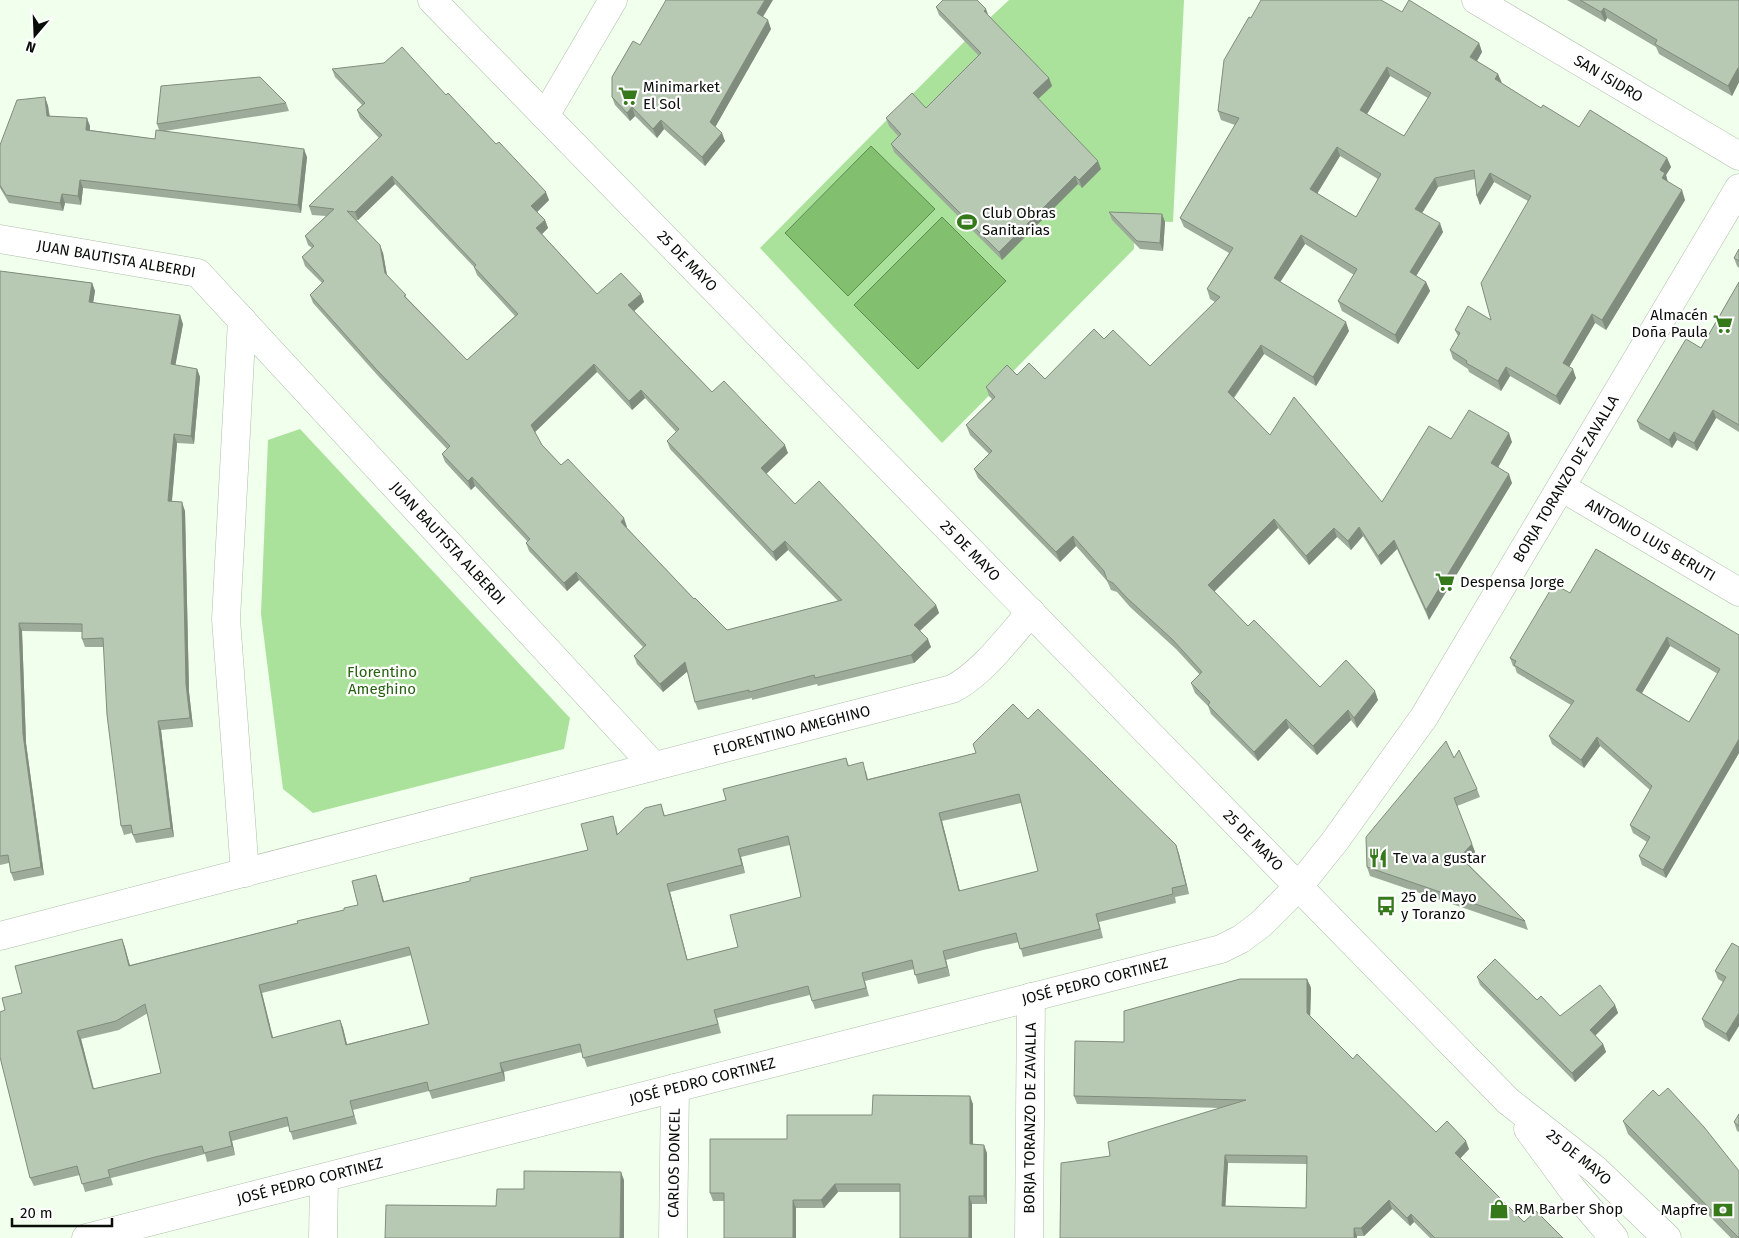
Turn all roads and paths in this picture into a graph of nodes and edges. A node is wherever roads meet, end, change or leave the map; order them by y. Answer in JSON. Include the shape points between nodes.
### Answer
{"nodes":[{"id":1,"x":432,"y":0,"type":"edge"},
{"id":2,"x":613,"y":0,"type":"edge"},
{"id":3,"x":1476,"y":0,"type":"edge"},
{"id":4,"x":546,"y":116,"type":"junction"},
{"id":5,"x":1739,"y":156,"type":"edge"},
{"id":6,"x":1739,"y":188,"type":"edge"},
{"id":7,"x":0,"y":239,"type":"edge"},
{"id":8,"x":242,"y":320,"type":"junction"},
{"id":9,"x":1561,"y":487,"type":"junction"},
{"id":10,"x":1739,"y":592,"type":"edge"},
{"id":11,"x":1031,"y":612,"type":"junction"},
{"id":12,"x":654,"y":766,"type":"junction"},
{"id":13,"x":245,"y":873,"type":"junction"},
{"id":14,"x":1299,"y":886,"type":"junction"},
{"id":15,"x":0,"y":936,"type":"edge"},
{"id":16,"x":1031,"y":997,"type":"junction"},
{"id":17,"x":675,"y":1088,"type":"junction"},
{"id":18,"x":1508,"y":1102,"type":"junction"},
{"id":19,"x":324,"y":1178,"type":"junction"},
{"id":20,"x":86,"y":1238,"type":"edge"},
{"id":21,"x":323,"y":1238,"type":"edge"},
{"id":22,"x":673,"y":1238,"type":"edge"},
{"id":23,"x":1029,"y":1238,"type":"edge"},
{"id":24,"x":1614,"y":1238,"type":"edge"},
{"id":25,"x":1668,"y":1238,"type":"edge"}],
"edges":[{"from":1,"to":4,"type":"street","name":"25 DE MAYO"},
{"from":2,"to":4,"type":"street"},
{"from":3,"to":5,"type":"street","name":"SAN ISIDRO"},
{"from":4,"to":11,"type":"street","name":"25 DE MAYO"},
{"from":6,"to":9,"type":"street","name":"BORJA TORANZO DE ZAVALLA"},
{"from":7,"to":8,"type":"street","name":"JUAN BAUTISTA ALBERDI","via":[[198,272]]},
{"from":8,"to":12,"type":"street","name":"JUAN BAUTISTA ALBERDI"},
{"from":8,"to":13,"type":"street","via":[[226,619]]},
{"from":9,"to":10,"type":"street","name":"ANTONIO LUIS BERUTI"},
{"from":9,"to":14,"type":"street","name":"BORJA TORANZO DE ZAVALLA","via":[[1424,717]]},
{"from":11,"to":12,"type":"street","name":"FLORENTINO AMEGHINO","via":[[976,673],[952,689]]},
{"from":11,"to":14,"type":"street","name":"25 DE MAYO"},
{"from":12,"to":13,"type":"street","name":"FLORENTINO AMEGHINO"},
{"from":13,"to":15,"type":"street","name":"FLORENTINO AMEGHINO"},
{"from":14,"to":16,"type":"street","name":"JOSÉ PEDRO CORTINEZ","via":[[1261,924],[1221,949]]},
{"from":14,"to":18,"type":"street","name":"25 DE MAYO"},
{"from":16,"to":17,"type":"street","name":"JOSÉ PEDRO CORTINEZ"},
{"from":16,"to":23,"type":"street","name":"BORJA TORANZO DE ZAVALLA"},
{"from":17,"to":19,"type":"street","name":"JOSÉ PEDRO CORTINEZ"},
{"from":17,"to":22,"type":"street","name":"CARLOS DONCEL"},
{"from":18,"to":24,"type":"street","name":"25 DE MAYO","via":[[1572,1189]]},
{"from":18,"to":25,"type":"street","name":"25 DE MAYO","via":[[1596,1170]]},
{"from":19,"to":20,"type":"street","name":"JOSÉ PEDRO CORTINEZ"},
{"from":19,"to":21,"type":"street"}]}
